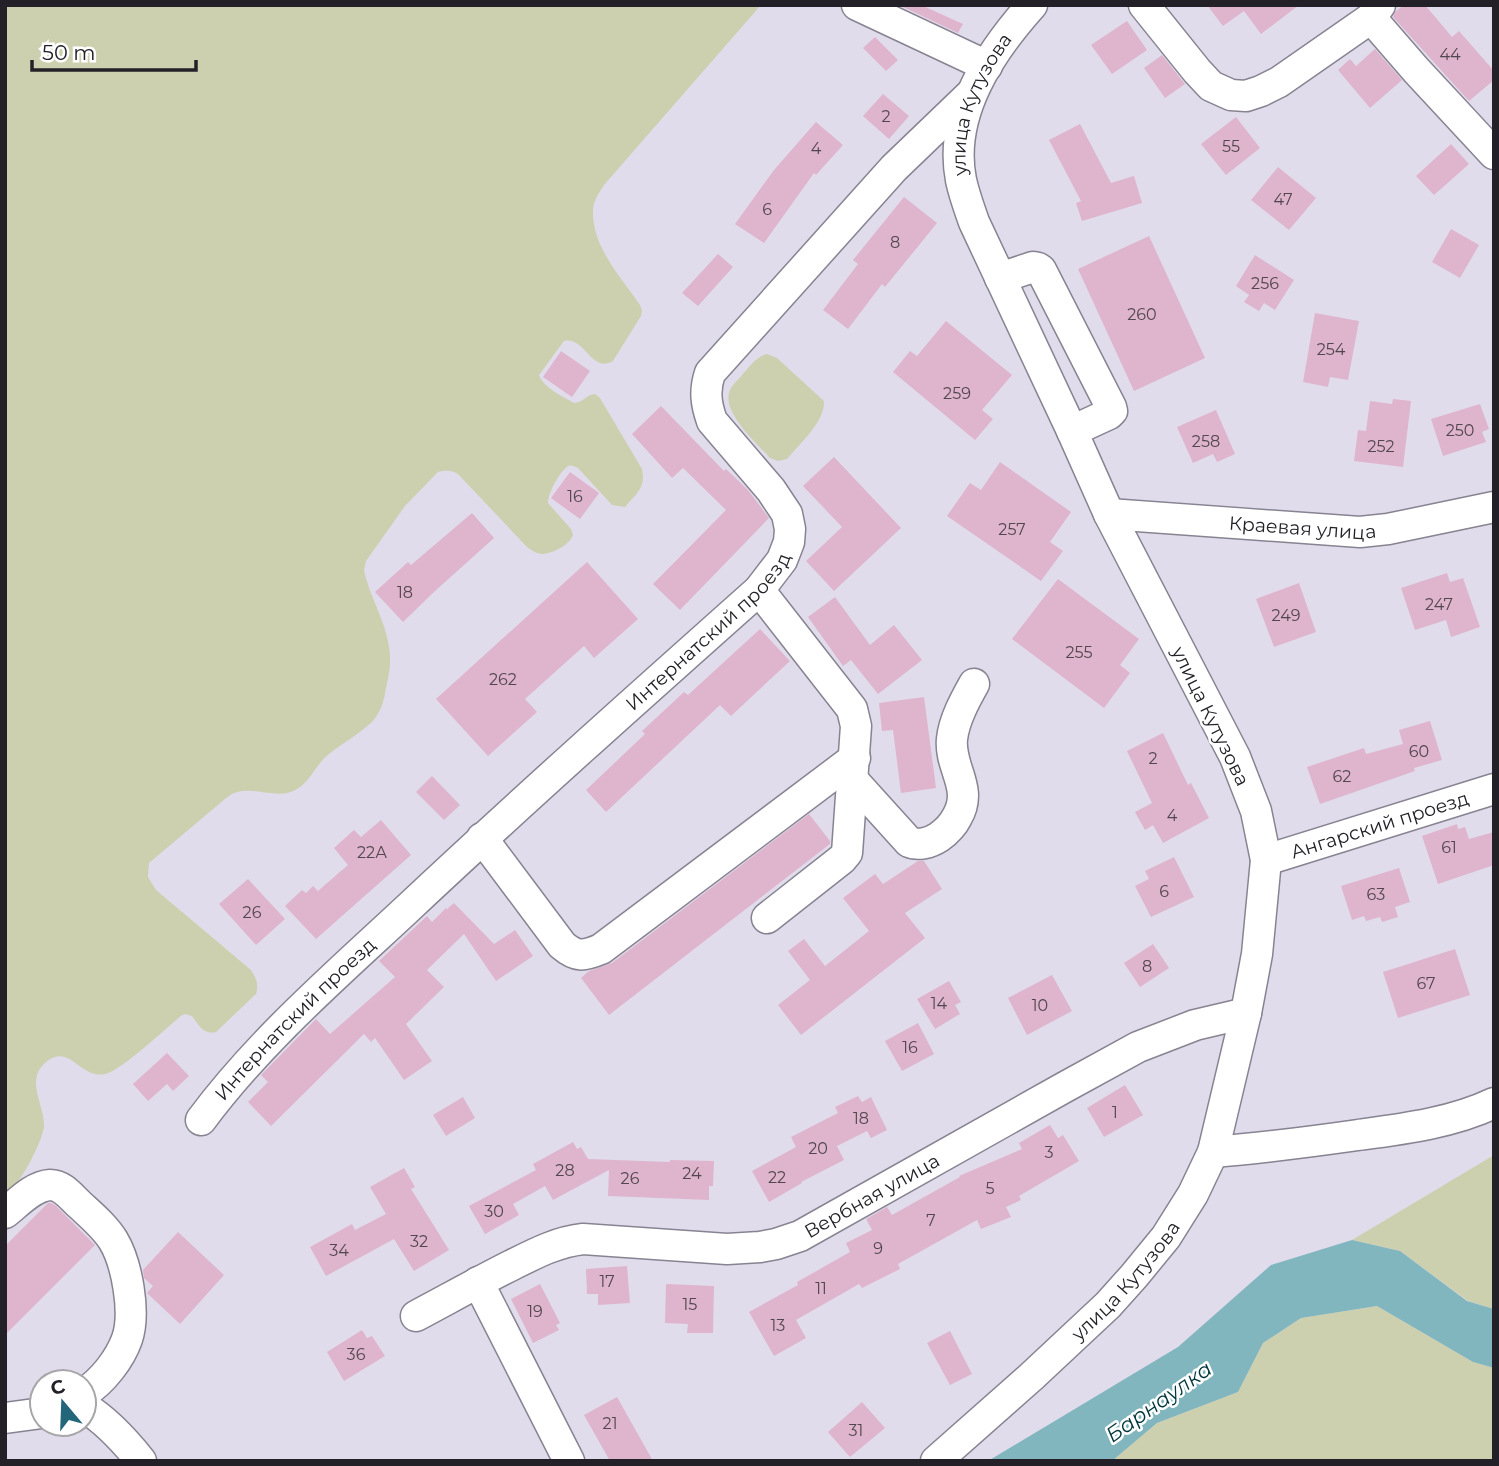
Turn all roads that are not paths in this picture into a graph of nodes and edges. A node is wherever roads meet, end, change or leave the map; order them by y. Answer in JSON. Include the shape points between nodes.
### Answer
{"nodes":[{"id":1,"x":856,"y":5,"type":"edge"},
{"id":2,"x":1032,"y":5,"type":"edge"},
{"id":3,"x":1144,"y":5,"type":"edge"},
{"id":4,"x":1375,"y":12,"type":"edge"},
{"id":5,"x":987,"y":66,"type":"junction"},
{"id":6,"x":972,"y":93,"type":"junction"},
{"id":7,"x":1494,"y":154,"type":"edge"},
{"id":8,"x":1000,"y":278,"type":"junction"},
{"id":9,"x":1072,"y":431,"type":"junction"},
{"id":10,"x":1494,"y":507,"type":"edge"},
{"id":11,"x":1109,"y":514,"type":"junction"},
{"id":12,"x":759,"y":590,"type":"junction"},
{"id":13,"x":974,"y":684,"type":"dead end"},
{"id":14,"x":853,"y":769,"type":"junction"},
{"id":15,"x":1494,"y":789,"type":"edge"},
{"id":16,"x":482,"y":838,"type":"junction"},
{"id":17,"x":1266,"y":860,"type":"junction"},
{"id":18,"x":767,"y":918,"type":"dead end"},
{"id":19,"x":1246,"y":1013,"type":"junction"},
{"id":20,"x":1494,"y":1103,"type":"edge"},
{"id":21,"x":201,"y":1120,"type":"dead end"},
{"id":22,"x":1213,"y":1152,"type":"junction"},
{"id":23,"x":5,"y":1213,"type":"edge"},
{"id":24,"x":478,"y":1282,"type":"junction"},
{"id":25,"x":416,"y":1316,"type":"dead end"},
{"id":26,"x":98,"y":1381,"type":"edge"},
{"id":27,"x":28,"y":1415,"type":"edge"},
{"id":28,"x":98,"y":1417,"type":"edge"},
{"id":29,"x":5,"y":1418,"type":"edge"},
{"id":30,"x":141,"y":1461,"type":"edge"},
{"id":31,"x":569,"y":1461,"type":"edge"},
{"id":32,"x":936,"y":1461,"type":"edge"}],
"edges":[{"from":1,"to":5,"type":"street"},
{"from":2,"to":5,"type":"street","name":"улица Кутузова"},
{"from":3,"to":4,"type":"street","via":[[1211,86],[1246,96],[1279,82]]},
{"from":4,"to":7,"type":"street","via":[[1416,70]]},
{"from":5,"to":6,"type":"street","name":"улица Кутузова"},
{"from":6,"to":8,"type":"street","name":"улица Кутузова","via":[[962,124],[961,179],[974,222]]},
{"from":6,"to":12,"type":"street","name":"Интернатский проезд","via":[[894,168],[710,373],[705,395],[712,421],[787,514],[789,542],[782,560]]},
{"from":8,"to":9,"type":"street","name":"улица Кутузова"},
{"from":8,"to":9,"type":"street","via":[[1033,267],[1041,270],[1111,407],[1109,414]]},
{"from":9,"to":11,"type":"street","name":"улица Кутузова"},
{"from":10,"to":11,"type":"street","name":"Краевая улица","via":[[1360,533]]},
{"from":11,"to":17,"type":"street","name":"улица Кутузова","via":[[1235,757],[1256,811]]},
{"from":12,"to":14,"type":"street","via":[[852,709],[856,726]]},
{"from":12,"to":16,"type":"street","name":"Интернатский проезд"},
{"from":13,"to":14,"type":"street","via":[[953,736],[963,788],[961,810],[939,837],[921,844],[909,842]]},
{"from":14,"to":16,"type":"street","via":[[589,954],[579,955],[562,946]]},
{"from":14,"to":18,"type":"street","via":[[847,853]]},
{"from":15,"to":17,"type":"street","name":"Ангарский проезд"},
{"from":16,"to":21,"type":"street","name":"Интернатский проезд","via":[[298,1012]]},
{"from":17,"to":19,"type":"street","name":"улица Кутузова"},
{"from":19,"to":22,"type":"street","name":"улица Кутузова"},
{"from":19,"to":24,"type":"street","name":"Вербная улица","via":[[1195,1025],[1138,1047],[800,1236],[760,1248],[727,1249],[568,1241]]},
{"from":20,"to":22,"type":"street","via":[[1429,1124]]},
{"from":22,"to":32,"type":"street","name":"улица Кутузова","via":[[1166,1237],[1125,1286]]},
{"from":23,"to":26,"type":"street","via":[[41,1187],[59,1187],[113,1239],[131,1317],[127,1339]]},
{"from":24,"to":25,"type":"street","name":"Вербная улица"},
{"from":24,"to":31,"type":"street"},
{"from":27,"to":29,"type":"street"},
{"from":28,"to":30,"type":"street"}]}
